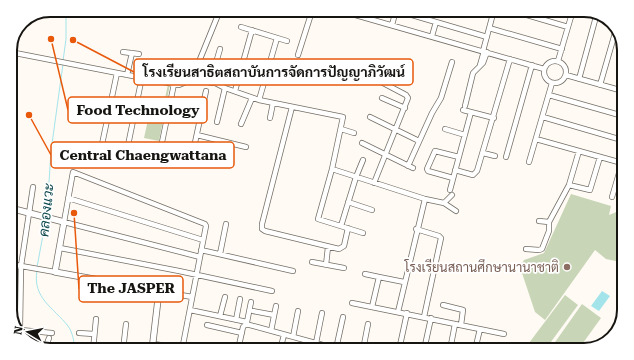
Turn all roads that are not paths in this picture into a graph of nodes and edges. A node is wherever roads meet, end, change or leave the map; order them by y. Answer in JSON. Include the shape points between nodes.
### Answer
{"nodes":[{"id":1,"x":217,"y":17,"type":"edge"},
{"id":2,"x":311,"y":17,"type":"edge"},
{"id":3,"x":363,"y":17,"type":"edge"},
{"id":4,"x":394,"y":17,"type":"edge"},
{"id":5,"x":419,"y":17,"type":"edge"},
{"id":6,"x":492,"y":17,"type":"edge"},
{"id":7,"x":534,"y":17,"type":"edge"},
{"id":8,"x":571,"y":17,"type":"edge"},
{"id":9,"x":595,"y":19,"type":"edge"},
{"id":10,"x":436,"y":22,"type":"junction"},
{"id":11,"x":392,"y":25,"type":"junction"},
{"id":12,"x":241,"y":27,"type":"dead end"},
{"id":13,"x":568,"y":27,"type":"junction"},
{"id":14,"x":489,"y":28,"type":"junction"},
{"id":15,"x":252,"y":30,"type":"junction"},
{"id":16,"x":432,"y":36,"type":"junction"},
{"id":17,"x":614,"y":36,"type":"edge"},
{"id":18,"x":487,"y":37,"type":"junction"},
{"id":19,"x":277,"y":38,"type":"junction"},
{"id":20,"x":287,"y":41,"type":"dead end"},
{"id":21,"x":220,"y":49,"type":"dead end"},
{"id":22,"x":562,"y":49,"type":"junction"},
{"id":23,"x":485,"y":51,"type":"junction"},
{"id":24,"x":123,"y":52,"type":"dead end"},
{"id":25,"x":17,"y":53,"type":"edge"},
{"id":26,"x":132,"y":53,"type":"junction"},
{"id":27,"x":139,"y":54,"type":"dead end"},
{"id":28,"x":298,"y":55,"type":"dead end"},
{"id":29,"x":510,"y":59,"type":"junction"},
{"id":30,"x":558,"y":61,"type":"junction"},
{"id":31,"x":452,"y":62,"type":"dead end"},
{"id":32,"x":532,"y":66,"type":"junction"},
{"id":33,"x":544,"y":69,"type":"junction"},
{"id":34,"x":194,"y":72,"type":"junction"},
{"id":35,"x":117,"y":73,"type":"junction"},
{"id":36,"x":266,"y":74,"type":"junction"},
{"id":37,"x":127,"y":75,"type":"junction"},
{"id":38,"x":368,"y":75,"type":"dead end"},
{"id":39,"x":566,"y":75,"type":"junction"},
{"id":40,"x":142,"y":77,"type":"junction"},
{"id":41,"x":295,"y":78,"type":"dead end"},
{"id":42,"x":190,"y":79,"type":"junction"},
{"id":43,"x":579,"y":79,"type":"junction"},
{"id":44,"x":213,"y":81,"type":"junction"},
{"id":45,"x":552,"y":83,"type":"junction"},
{"id":46,"x":174,"y":84,"type":"junction"},
{"id":47,"x":600,"y":85,"type":"junction"},
{"id":48,"x":225,"y":88,"type":"junction"},
{"id":49,"x":617,"y":89,"type":"edge"},
{"id":50,"x":206,"y":91,"type":"dead end"},
{"id":51,"x":235,"y":91,"type":"junction"},
{"id":52,"x":549,"y":95,"type":"junction"},
{"id":53,"x":252,"y":98,"type":"junction"},
{"id":54,"x":382,"y":98,"type":"dead end"},
{"id":55,"x":259,"y":100,"type":"junction"},
{"id":56,"x":274,"y":103,"type":"junction"},
{"id":57,"x":292,"y":107,"type":"junction"},
{"id":58,"x":405,"y":108,"type":"junction"},
{"id":59,"x":471,"y":112,"type":"junction"},
{"id":60,"x":617,"y":114,"type":"edge"},
{"id":61,"x":370,"y":117,"type":"dead end"},
{"id":62,"x":543,"y":117,"type":"junction"},
{"id":63,"x":270,"y":118,"type":"dead end"},
{"id":64,"x":494,"y":118,"type":"junction"},
{"id":65,"x":217,"y":122,"type":"dead end"},
{"id":66,"x":241,"y":124,"type":"dead end"},
{"id":67,"x":341,"y":129,"type":"junction"},
{"id":68,"x":445,"y":129,"type":"dead end"},
{"id":69,"x":396,"y":130,"type":"junction"},
{"id":70,"x":354,"y":133,"type":"dead end"},
{"id":71,"x":197,"y":135,"type":"junction"},
{"id":72,"x":465,"y":135,"type":"junction"},
{"id":73,"x":536,"y":139,"type":"junction"},
{"id":74,"x":617,"y":139,"type":"edge"},
{"id":75,"x":419,"y":141,"type":"junction"},
{"id":76,"x":362,"y":143,"type":"dead end"},
{"id":77,"x":161,"y":145,"type":"junction"},
{"id":78,"x":246,"y":147,"type":"dead end"},
{"id":79,"x":579,"y":151,"type":"junction"},
{"id":80,"x":160,"y":152,"type":"dead end"},
{"id":81,"x":194,"y":152,"type":"junction"},
{"id":82,"x":386,"y":154,"type":"junction"},
{"id":83,"x":483,"y":154,"type":"junction"},
{"id":84,"x":495,"y":156,"type":"dead end"},
{"id":85,"x":458,"y":157,"type":"junction"},
{"id":86,"x":506,"y":157,"type":"dead end"},
{"id":87,"x":600,"y":157,"type":"junction"},
{"id":88,"x":219,"y":158,"type":"dead end"},
{"id":89,"x":363,"y":160,"type":"dead end"},
{"id":90,"x":529,"y":162,"type":"dead end"},
{"id":91,"x":617,"y":162,"type":"edge"},
{"id":92,"x":332,"y":169,"type":"junction"},
{"id":93,"x":455,"y":170,"type":"junction"},
{"id":94,"x":356,"y":177,"type":"junction"},
{"id":95,"x":453,"y":178,"type":"junction"},
{"id":96,"x":617,"y":180,"type":"edge"},
{"id":97,"x":374,"y":183,"type":"junction"},
{"id":98,"x":569,"y":185,"type":"junction"},
{"id":99,"x":33,"y":187,"type":"dead end"},
{"id":100,"x":450,"y":190,"type":"dead end"},
{"id":101,"x":452,"y":195,"type":"dead end"},
{"id":102,"x":612,"y":197,"type":"dead end"},
{"id":103,"x":68,"y":198,"type":"junction"},
{"id":104,"x":425,"y":199,"type":"junction"},
{"id":105,"x":348,"y":202,"type":"junction"},
{"id":106,"x":444,"y":203,"type":"junction"},
{"id":107,"x":17,"y":210,"type":"edge"},
{"id":108,"x":372,"y":210,"type":"dead end"},
{"id":109,"x":456,"y":211,"type":"dead end"},
{"id":110,"x":29,"y":213,"type":"junction"},
{"id":111,"x":539,"y":221,"type":"dead end"},
{"id":112,"x":64,"y":222,"type":"junction"},
{"id":113,"x":549,"y":222,"type":"junction"},
{"id":114,"x":226,"y":224,"type":"dead end"},
{"id":115,"x":341,"y":226,"type":"junction"},
{"id":116,"x":348,"y":228,"type":"junction"},
{"id":117,"x":416,"y":229,"type":"junction"},
{"id":118,"x":363,"y":233,"type":"dead end"},
{"id":119,"x":203,"y":240,"type":"junction"},
{"id":120,"x":328,"y":247,"type":"junction"},
{"id":121,"x":60,"y":248,"type":"junction"},
{"id":122,"x":526,"y":249,"type":"dead end"},
{"id":123,"x":201,"y":250,"type":"junction"},
{"id":124,"x":220,"y":254,"type":"junction"},
{"id":125,"x":200,"y":257,"type":"junction"},
{"id":126,"x":312,"y":262,"type":"dead end"},
{"id":127,"x":17,"y":265,"type":"edge"},
{"id":128,"x":326,"y":265,"type":"junction"},
{"id":129,"x":21,"y":266,"type":"junction"},
{"id":130,"x":344,"y":268,"type":"dead end"},
{"id":131,"x":293,"y":271,"type":"dead end"},
{"id":132,"x":55,"y":272,"type":"junction"},
{"id":133,"x":365,"y":274,"type":"dead end"},
{"id":134,"x":196,"y":275,"type":"junction"},
{"id":135,"x":379,"y":277,"type":"junction"},
{"id":136,"x":404,"y":282,"type":"junction"},
{"id":137,"x":159,"y":291,"type":"junction"},
{"id":138,"x":272,"y":291,"type":"dead end"},
{"id":139,"x":225,"y":296,"type":"dead end"},
{"id":140,"x":192,"y":297,"type":"junction"},
{"id":141,"x":240,"y":299,"type":"dead end"},
{"id":142,"x":251,"y":302,"type":"dead end"},
{"id":143,"x":352,"y":302,"type":"dead end"},
{"id":144,"x":442,"y":305,"type":"dead end"},
{"id":145,"x":276,"y":306,"type":"dead end"},
{"id":146,"x":372,"y":307,"type":"junction"},
{"id":147,"x":190,"y":310,"type":"junction"},
{"id":148,"x":254,"y":311,"type":"dead end"},
{"id":149,"x":298,"y":311,"type":"dead end"},
{"id":150,"x":398,"y":312,"type":"junction"},
{"id":151,"x":322,"y":313,"type":"dead end"},
{"id":152,"x":407,"y":313,"type":"junction"},
{"id":153,"x":274,"y":315,"type":"junction"},
{"id":154,"x":220,"y":316,"type":"junction"},
{"id":155,"x":343,"y":317,"type":"dead end"},
{"id":156,"x":424,"y":317,"type":"junction"},
{"id":157,"x":431,"y":318,"type":"junction"},
{"id":158,"x":96,"y":319,"type":"dead end"},
{"id":159,"x":236,"y":320,"type":"junction"},
{"id":160,"x":126,"y":324,"type":"dead end"},
{"id":161,"x":368,"y":324,"type":"dead end"},
{"id":162,"x":207,"y":325,"type":"dead end"},
{"id":163,"x":458,"y":325,"type":"junction"},
{"id":164,"x":21,"y":326,"type":"edge"},
{"id":165,"x":480,"y":329,"type":"junction"},
{"id":166,"x":24,"y":330,"type":"edge"},
{"id":167,"x":271,"y":331,"type":"junction"},
{"id":168,"x":52,"y":333,"type":"dead end"},
{"id":169,"x":79,"y":333,"type":"dead end"},
{"id":170,"x":242,"y":333,"type":"junction"},
{"id":171,"x":94,"y":334,"type":"junction"},
{"id":172,"x":504,"y":334,"type":"dead end"},
{"id":173,"x":284,"y":335,"type":"junction"},
{"id":174,"x":293,"y":337,"type":"junction"},
{"id":175,"x":49,"y":338,"type":"dead end"},
{"id":176,"x":305,"y":341,"type":"joint"},
{"id":177,"x":47,"y":343,"type":"edge"},
{"id":178,"x":93,"y":343,"type":"edge"},
{"id":179,"x":124,"y":343,"type":"edge"},
{"id":180,"x":153,"y":343,"type":"edge"},
{"id":181,"x":183,"y":343,"type":"edge"},
{"id":182,"x":240,"y":343,"type":"edge"},
{"id":183,"x":282,"y":343,"type":"edge"},
{"id":184,"x":316,"y":343,"type":"joint"},
{"id":185,"x":339,"y":343,"type":"edge"},
{"id":186,"x":364,"y":343,"type":"edge"},
{"id":187,"x":401,"y":343,"type":"edge"},
{"id":188,"x":426,"y":343,"type":"edge"},
{"id":189,"x":452,"y":343,"type":"edge"},
{"id":190,"x":477,"y":343,"type":"edge"}],
"edges":[{"from":1,"to":34,"type":"street"},
{"from":2,"to":28,"type":"street"},
{"from":3,"to":11,"type":"street"},
{"from":4,"to":11,"type":"street"},
{"from":5,"to":10,"type":"street"},
{"from":6,"to":14,"type":"street"},
{"from":7,"to":13,"type":"street"},
{"from":8,"to":13,"type":"street"},
{"from":9,"to":43,"type":"street"},
{"from":10,"to":16,"type":"street"},
{"from":10,"to":18,"type":"street"},
{"from":11,"to":16,"type":"street"},
{"from":12,"to":15,"type":"street"},
{"from":13,"to":22,"type":"street"},
{"from":14,"to":18,"type":"street"},
{"from":14,"to":22,"type":"street"},
{"from":15,"to":19,"type":"street"},
{"from":15,"to":51,"type":"street"},
{"from":16,"to":23,"type":"street"},
{"from":17,"to":47,"type":"street"},
{"from":18,"to":23,"type":"street"},
{"from":19,"to":20,"type":"street"},
{"from":19,"to":36,"type":"street"},
{"from":21,"to":44,"type":"street"},
{"from":22,"to":30,"type":"street"},
{"from":23,"to":29,"type":"street"},
{"from":23,"to":59,"type":"street","via":[[483,63],[473,73],[464,108]]},
{"from":24,"to":26,"type":"street"},
{"from":25,"to":35,"type":"street"},
{"from":26,"to":27,"type":"street"},
{"from":26,"to":37,"type":"street"},
{"from":29,"to":32,"type":"street"},
{"from":29,"to":64,"type":"street"},
{"from":30,"to":33,"type":"street","via":[[550,62]]},
{"from":30,"to":39,"type":"street","via":[[565,66]]},
{"from":31,"to":75,"type":"street","via":[[442,98],[433,110]]},
{"from":32,"to":33,"type":"street"},
{"from":32,"to":86,"type":"street"},
{"from":33,"to":45,"type":"street","via":[[546,78]]},
{"from":34,"to":42,"type":"street"},
{"from":34,"to":44,"type":"street"},
{"from":35,"to":37,"type":"street"},
{"from":35,"to":40,"type":"street","via":[[101,149],[103,153],[124,157]]},
{"from":36,"to":41,"type":"street"},
{"from":36,"to":55,"type":"street"},
{"from":37,"to":40,"type":"street"},
{"from":38,"to":58,"type":"street","via":[[407,96]]},
{"from":39,"to":43,"type":"street"},
{"from":39,"to":45,"type":"street","via":[[561,82]]},
{"from":40,"to":46,"type":"street"},
{"from":42,"to":44,"type":"street"},
{"from":42,"to":46,"type":"street","via":[[185,83]]},
{"from":43,"to":47,"type":"street"},
{"from":44,"to":48,"type":"street"},
{"from":45,"to":52,"type":"street"},
{"from":46,"to":77,"type":"street"},
{"from":47,"to":49,"type":"street"},
{"from":48,"to":51,"type":"street"},
{"from":48,"to":65,"type":"street"},
{"from":50,"to":71,"type":"street"},
{"from":51,"to":53,"type":"street"},
{"from":52,"to":60,"type":"street"},
{"from":52,"to":62,"type":"street"},
{"from":53,"to":55,"type":"street"},
{"from":53,"to":66,"type":"street"},
{"from":54,"to":58,"type":"street"},
{"from":55,"to":56,"type":"street"},
{"from":56,"to":57,"type":"street"},
{"from":56,"to":63,"type":"street"},
{"from":57,"to":67,"type":"street","via":[[341,116]]},
{"from":57,"to":120,"type":"street","via":[[262,229]]},
{"from":58,"to":69,"type":"street"},
{"from":59,"to":64,"type":"street"},
{"from":59,"to":72,"type":"street"},
{"from":61,"to":69,"type":"street"},
{"from":62,"to":73,"type":"street"},
{"from":62,"to":74,"type":"street"},
{"from":64,"to":83,"type":"street"},
{"from":67,"to":70,"type":"street"},
{"from":67,"to":92,"type":"street"},
{"from":68,"to":72,"type":"street"},
{"from":69,"to":75,"type":"street"},
{"from":69,"to":82,"type":"street"},
{"from":71,"to":78,"type":"street"},
{"from":71,"to":81,"type":"street"},
{"from":72,"to":85,"type":"street"},
{"from":73,"to":79,"type":"street"},
{"from":73,"to":90,"type":"street"},
{"from":75,"to":82,"type":"street","via":[[411,167]]},
{"from":76,"to":82,"type":"street"},
{"from":77,"to":80,"type":"street"},
{"from":77,"to":81,"type":"street"},
{"from":79,"to":87,"type":"street"},
{"from":79,"to":98,"type":"street"},
{"from":81,"to":88,"type":"street"},
{"from":82,"to":97,"type":"street"},
{"from":83,"to":84,"type":"street"},
{"from":83,"to":93,"type":"street","via":[[476,174]]},
{"from":85,"to":93,"type":"street"},
{"from":85,"to":95,"type":"street","via":[[435,151],[427,169],[428,172]]},
{"from":87,"to":91,"type":"street"},
{"from":87,"to":98,"type":"street","via":[[590,190]]},
{"from":89,"to":94,"type":"street"},
{"from":92,"to":94,"type":"street"},
{"from":92,"to":115,"type":"street","via":[[318,219]]},
{"from":93,"to":95,"type":"street"},
{"from":94,"to":97,"type":"street"},
{"from":94,"to":105,"type":"street"},
{"from":95,"to":100,"type":"street"},
{"from":96,"to":102,"type":"street"},
{"from":97,"to":104,"type":"street"},
{"from":98,"to":113,"type":"street"},
{"from":99,"to":110,"type":"street"},
{"from":101,"to":106,"type":"street"},
{"from":103,"to":112,"type":"street"},
{"from":103,"to":119,"type":"street"},
{"from":103,"to":119,"type":"street","via":[[73,172],[203,222],[206,226]]},
{"from":104,"to":106,"type":"street"},
{"from":104,"to":117,"type":"street"},
{"from":105,"to":108,"type":"street"},
{"from":105,"to":115,"type":"street"},
{"from":106,"to":109,"type":"street"},
{"from":107,"to":110,"type":"street"},
{"from":110,"to":112,"type":"street"},
{"from":110,"to":129,"type":"street"},
{"from":111,"to":113,"type":"street"},
{"from":112,"to":121,"type":"street"},
{"from":112,"to":125,"type":"street"},
{"from":113,"to":122,"type":"street","via":[[549,231],[542,249]]},
{"from":114,"to":124,"type":"street"},
{"from":115,"to":116,"type":"street"},
{"from":116,"to":118,"type":"street"},
{"from":116,"to":120,"type":"street","via":[[342,249]]},
{"from":117,"to":136,"type":"street"},
{"from":117,"to":156,"type":"street","via":[[441,238]]},
{"from":119,"to":123,"type":"street"},
{"from":120,"to":128,"type":"street"},
{"from":121,"to":132,"type":"street"},
{"from":121,"to":134,"type":"street"},
{"from":123,"to":124,"type":"street"},
{"from":123,"to":125,"type":"street"},
{"from":124,"to":131,"type":"street"},
{"from":125,"to":134,"type":"street"},
{"from":126,"to":128,"type":"street"},
{"from":127,"to":129,"type":"street"},
{"from":128,"to":130,"type":"street"},
{"from":129,"to":132,"type":"street"},
{"from":129,"to":164,"type":"street"},
{"from":132,"to":137,"type":"street"},
{"from":133,"to":135,"type":"street"},
{"from":134,"to":138,"type":"street"},
{"from":134,"to":140,"type":"street"},
{"from":135,"to":136,"type":"street"},
{"from":135,"to":146,"type":"street"},
{"from":136,"to":150,"type":"street"},
{"from":137,"to":140,"type":"street"},
{"from":137,"to":180,"type":"street"},
{"from":139,"to":154,"type":"street"},
{"from":140,"to":147,"type":"street"},
{"from":141,"to":159,"type":"street"},
{"from":142,"to":159,"type":"street","via":[[247,322]]},
{"from":143,"to":146,"type":"street"},
{"from":144,"to":163,"type":"street","via":[[463,310]]},
{"from":145,"to":153,"type":"street"},
{"from":146,"to":150,"type":"street"},
{"from":147,"to":154,"type":"street"},
{"from":147,"to":181,"type":"street"},
{"from":148,"to":153,"type":"street"},
{"from":149,"to":174,"type":"street"},
{"from":150,"to":152,"type":"street"},
{"from":151,"to":184,"type":"street"},
{"from":152,"to":156,"type":"street"},
{"from":152,"to":187,"type":"street"},
{"from":153,"to":167,"type":"street"},
{"from":154,"to":159,"type":"street"},
{"from":155,"to":185,"type":"street"},
{"from":156,"to":157,"type":"street"},
{"from":157,"to":163,"type":"street"},
{"from":157,"to":188,"type":"street"},
{"from":158,"to":171,"type":"street"},
{"from":160,"to":179,"type":"street"},
{"from":161,"to":186,"type":"street"},
{"from":162,"to":170,"type":"street"},
{"from":163,"to":165,"type":"street"},
{"from":163,"to":189,"type":"street"},
{"from":165,"to":172,"type":"street"},
{"from":165,"to":190,"type":"street"},
{"from":166,"to":168,"type":"street"},
{"from":167,"to":170,"type":"street","via":[[246,324]]},
{"from":167,"to":173,"type":"street"},
{"from":169,"to":171,"type":"street"},
{"from":170,"to":182,"type":"street"},
{"from":171,"to":178,"type":"street"},
{"from":173,"to":174,"type":"street"},
{"from":173,"to":183,"type":"street"},
{"from":174,"to":176,"type":"street"},
{"from":175,"to":177,"type":"street"},
{"from":176,"to":184,"type":"street"}]}
